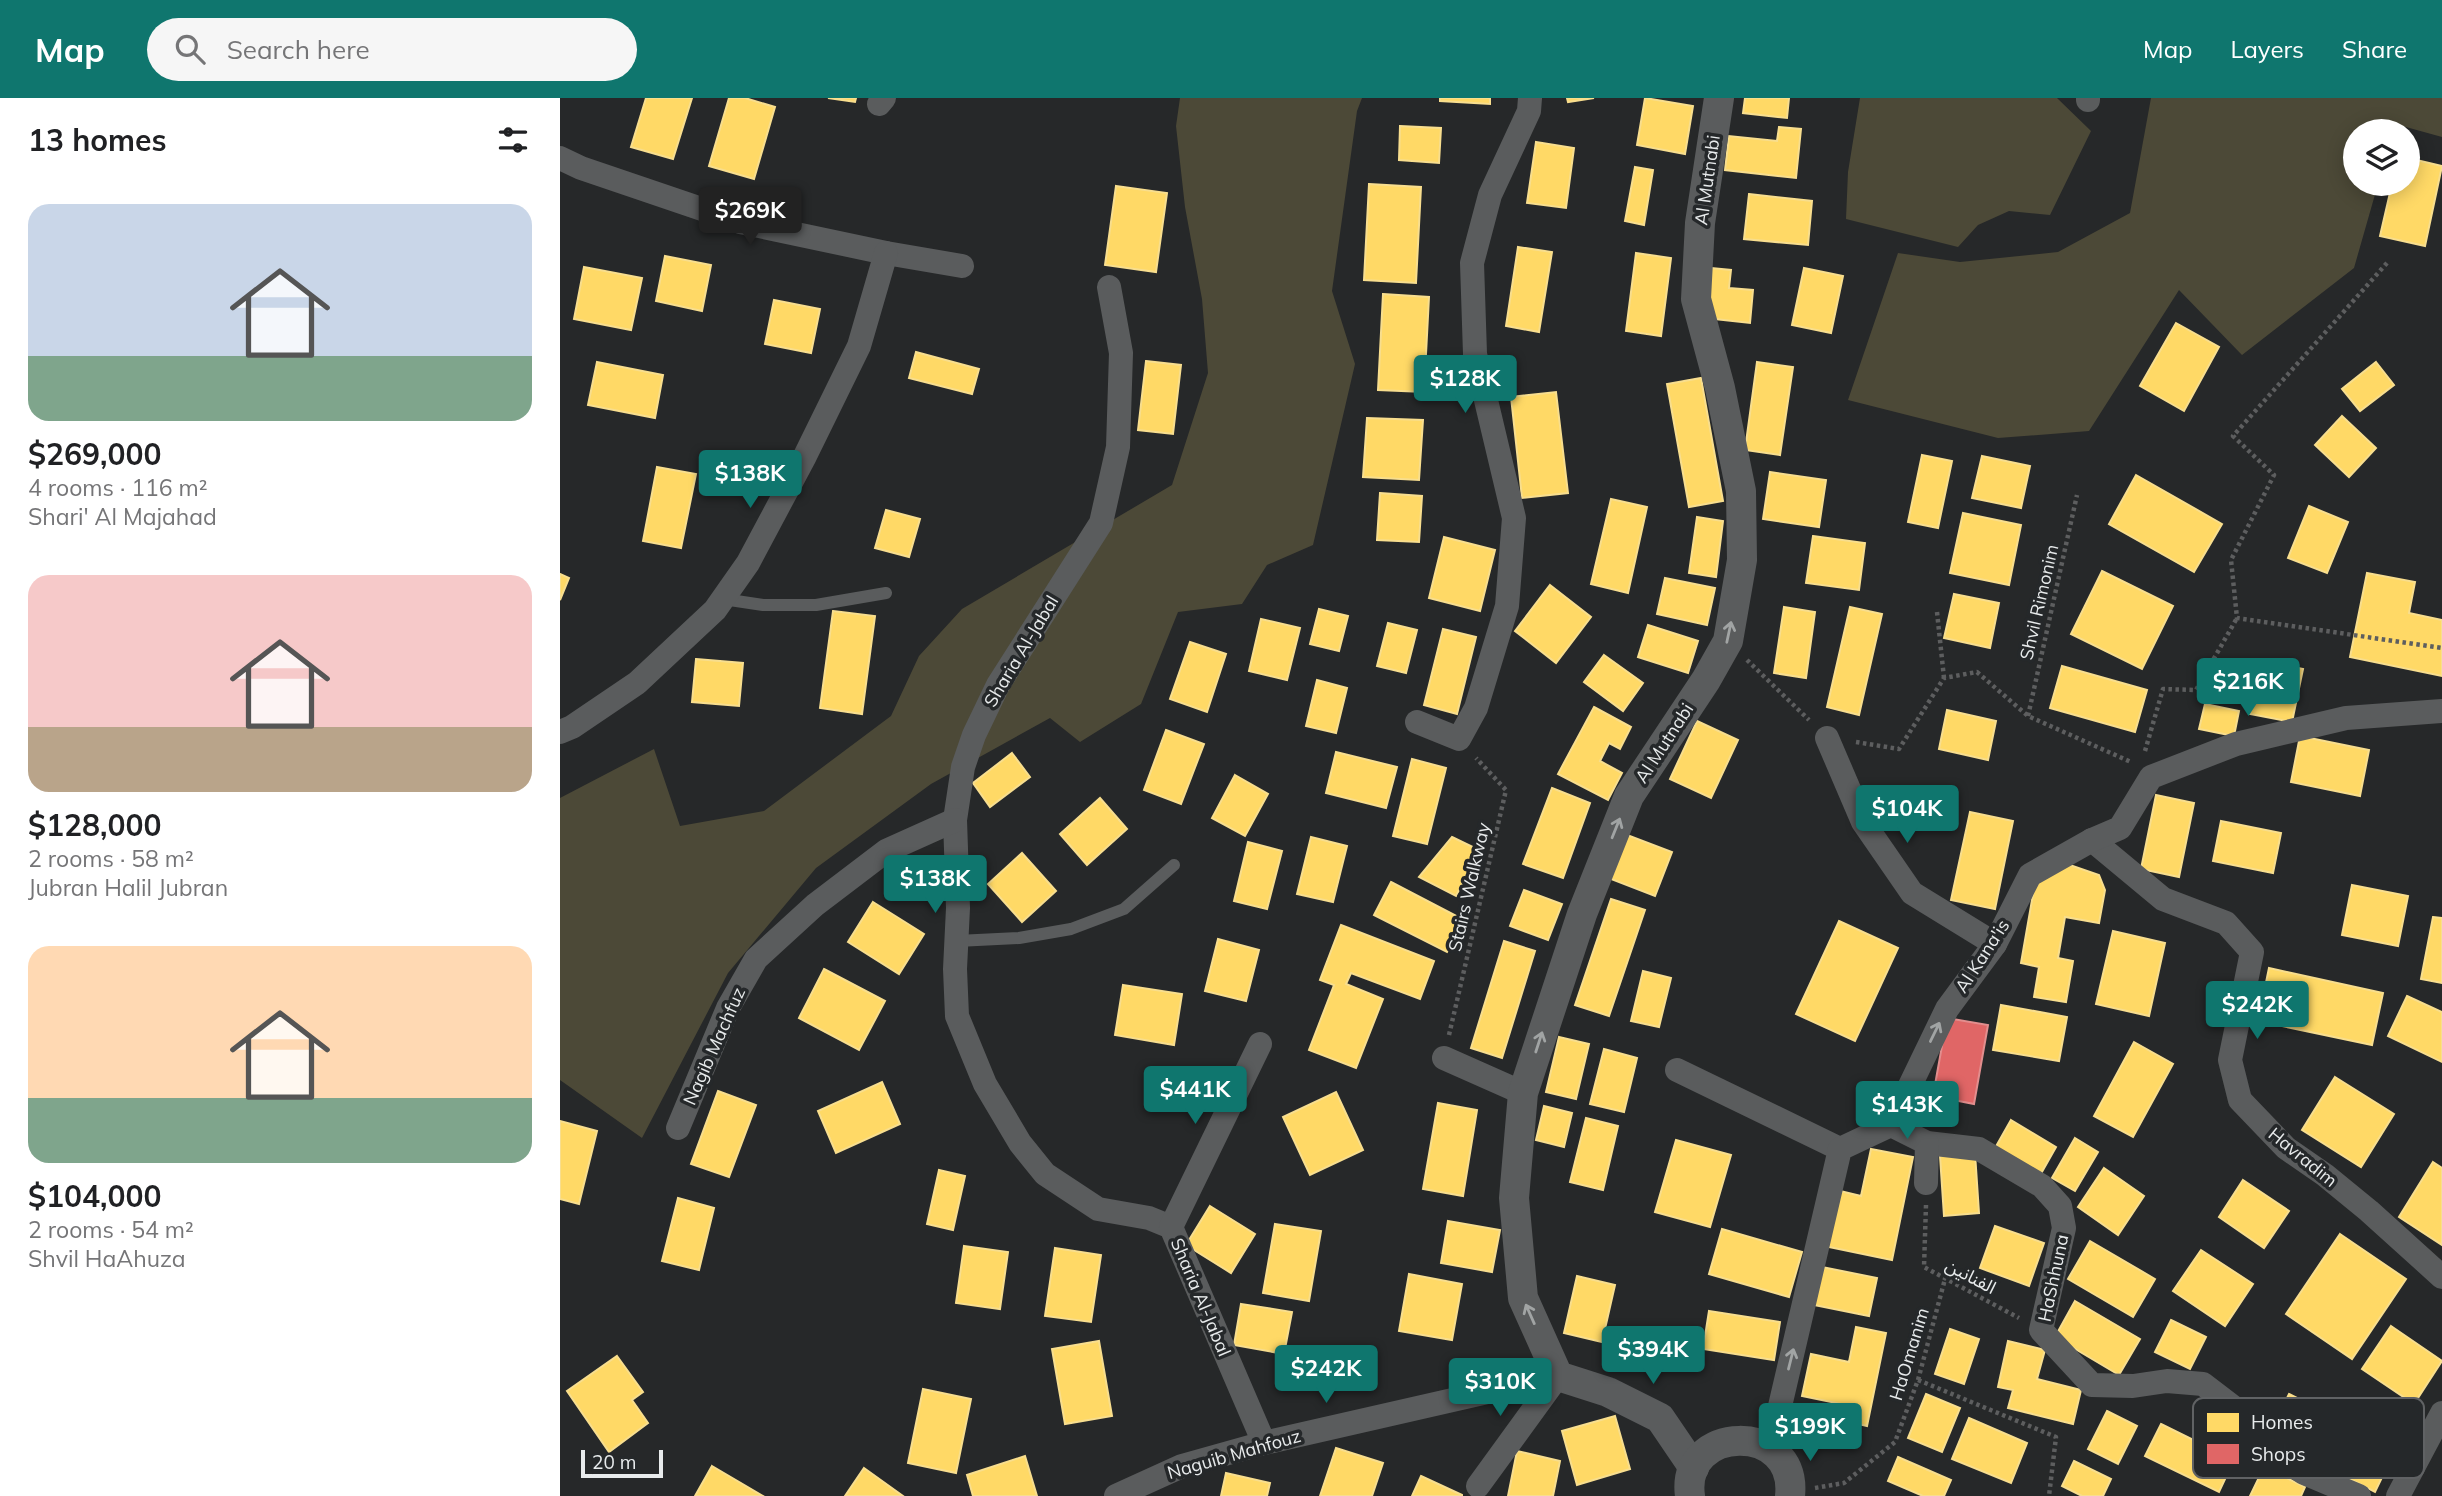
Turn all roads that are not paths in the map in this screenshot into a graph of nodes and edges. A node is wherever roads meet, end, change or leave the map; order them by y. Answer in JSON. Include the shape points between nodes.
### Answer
{"nodes":[{"id":1,"x":1530,"y":98,"type":"edge"},
{"id":2,"x":1719,"y":98,"type":"edge"},
{"id":3,"x":560,"y":158,"type":"edge"},
{"id":4,"x":886,"y":253,"type":"junction"},
{"id":5,"x":962,"y":266,"type":"dead end"},
{"id":6,"x":1109,"y":287,"type":"dead end"},
{"id":7,"x":887,"y":593,"type":"dead end"},
{"id":8,"x":723,"y":599,"type":"junction"},
{"id":9,"x":2442,"y":711,"type":"edge"},
{"id":10,"x":1418,"y":722,"type":"dead end"},
{"id":11,"x":560,"y":732,"type":"edge"},
{"id":12,"x":1827,"y":738,"type":"road end"},
{"id":13,"x":955,"y":820,"type":"junction"},
{"id":14,"x":2092,"y":840,"type":"junction"},
{"id":15,"x":1174,"y":865,"type":"dead end"},
{"id":16,"x":957,"y":941,"type":"junction"},
{"id":17,"x":1995,"y":944,"type":"junction"},
{"id":18,"x":1260,"y":1044,"type":"dead end"},
{"id":19,"x":1444,"y":1058,"type":"road end"},
{"id":20,"x":1677,"y":1070,"type":"dead end"},
{"id":21,"x":1523,"y":1093,"type":"junction"},
{"id":22,"x":1891,"y":1125,"type":"junction"},
{"id":23,"x":678,"y":1128,"type":"dead end"},
{"id":24,"x":1927,"y":1143,"type":"junction"},
{"id":25,"x":1840,"y":1149,"type":"junction"},
{"id":26,"x":1926,"y":1183,"type":"road end"},
{"id":27,"x":1171,"y":1227,"type":"junction"},
{"id":28,"x":2442,"y":1277,"type":"edge"},
{"id":29,"x":1558,"y":1376,"type":"junction"},
{"id":30,"x":2221,"y":1398,"type":"edge"},
{"id":31,"x":2442,"y":1413,"type":"edge"},
{"id":32,"x":1264,"y":1443,"type":"junction"},
{"id":33,"x":2424,"y":1447,"type":"edge"},
{"id":34,"x":1770,"y":1449,"type":"junction"},
{"id":35,"x":2316,"y":1478,"type":"edge"},
{"id":36,"x":2408,"y":1478,"type":"edge"},
{"id":37,"x":1692,"y":1482,"type":"edge"},
{"id":38,"x":1478,"y":1486,"type":"dead end"},
{"id":39,"x":1790,"y":1494,"type":"edge"},
{"id":40,"x":1116,"y":1496,"type":"edge"},
{"id":41,"x":2359,"y":1496,"type":"edge"},
{"id":42,"x":2398,"y":1496,"type":"edge"}],
"edges":[{"from":1,"to":10,"type":"street","via":[[1529,111],[1490,195],[1472,264],[1475,354],[1514,518],[1507,606],[1476,708],[1460,739]]},
{"from":21,"to":2,"type":"street","name":"Al Mutnabi","one_way":true,"via":[[1583,914],[1629,796],[1728,641],[1742,560],[1741,491],[1696,299],[1700,223]]},
{"from":3,"to":4,"type":"street","via":[[740,222]]},
{"from":4,"to":5,"type":"street"},
{"from":4,"to":8,"type":"street","via":[[859,346],[761,539]]},
{"from":6,"to":13,"type":"street","name":"Sharia Al-Jabal","via":[[1121,353],[1118,447],[1101,523],[998,685],[963,767]]},
{"from":7,"to":8,"type":"lane","via":[[816,605]]},
{"from":8,"to":11,"type":"street","via":[[637,683]]},
{"from":9,"to":14,"type":"street","name":"Al Kana'is","via":[[2346,718],[2145,772],[2120,828]]},
{"from":12,"to":17,"type":"street","via":[[1863,822],[1912,893]]},
{"from":13,"to":16,"type":"street","name":"Sharia Al-Jabal"},
{"from":13,"to":23,"type":"street","name":"Nagib Machfuz","via":[[886,851],[815,905],[756,959],[728,1007]]},
{"from":14,"to":17,"type":"street","name":"Al Kana'is","via":[[2030,874]]},
{"from":14,"to":28,"type":"street","name":"Havradim","via":[[2163,899],[2226,923],[2252,952],[2230,1060],[2240,1100],[2286,1148],[2370,1211]]},
{"from":15,"to":16,"type":"lane","via":[[1124,909],[1071,929],[1019,938]]},
{"from":16,"to":27,"type":"street","name":"Sharia Al-Jabal","via":[[957,1016],[985,1084],[1020,1143],[1045,1174],[1098,1209]]},
{"from":22,"to":17,"type":"street","name":"Al Kana'is","one_way":true,"via":[[1947,1009]]},
{"from":18,"to":27,"type":"street"},
{"from":19,"to":21,"type":"street"},
{"from":20,"to":25,"type":"street"},
{"from":29,"to":21,"type":"street","name":"Al Mutnabi","one_way":true,"via":[[1523,1298],[1514,1198]]},
{"from":22,"to":24,"type":"street","name":"HaShhuna"},
{"from":22,"to":25,"type":"street"},
{"from":24,"to":26,"type":"street"},
{"from":24,"to":30,"type":"street","name":"HaShhuna","via":[[1979,1149],[2042,1186],[2060,1206],[2064,1227],[2041,1330],[2092,1385],[2203,1384]]},
{"from":34,"to":25,"type":"street","one_way":true},
{"from":27,"to":32,"type":"street","name":"Sharia Al-Jabal"},
{"from":29,"to":32,"type":"street","name":"Naguib Mahfouz"},
{"from":29,"to":37,"type":"street","via":[[1608,1392],[1660,1418]]},
{"from":29,"to":38,"type":"street"},
{"from":31,"to":33,"type":"street"},
{"from":32,"to":40,"type":"street","name":"Naguib Mahfouz","via":[[1182,1466]]},
{"from":34,"to":37,"type":"street","via":[[1754,1441],[1719,1444],[1704,1454]]},
{"from":34,"to":39,"type":"street","via":[[1785,1468]]},
{"from":35,"to":41,"type":"street","name":"HaShhuna"},
{"from":36,"to":42,"type":"street"}]}
